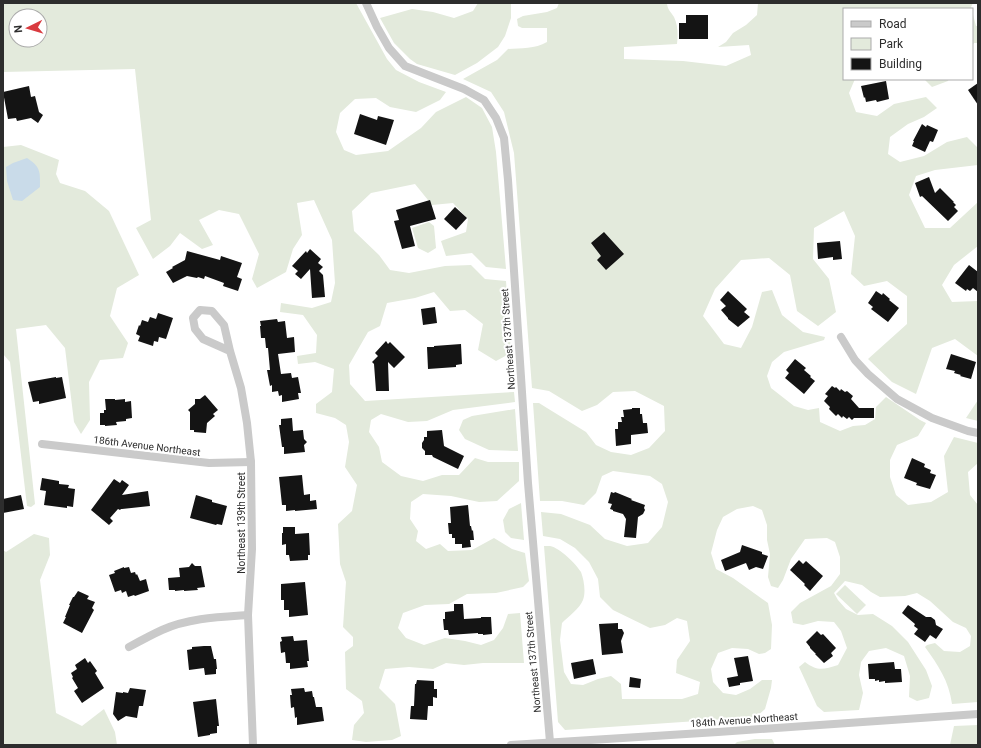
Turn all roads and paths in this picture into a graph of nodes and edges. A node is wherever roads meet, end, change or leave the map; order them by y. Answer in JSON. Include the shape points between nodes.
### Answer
{"nodes":[{"id":1,"x":366,"y":3,"type":"edge"},
{"id":2,"x":841,"y":337,"type":"dead end"},
{"id":3,"x":230,"y":351,"type":"junction"},
{"id":4,"x":978,"y":433,"type":"edge"},
{"id":5,"x":42,"y":444,"type":"dead end"},
{"id":6,"x":251,"y":462,"type":"junction"},
{"id":7,"x":248,"y":615,"type":"junction"},
{"id":8,"x":129,"y":647,"type":"dead end"},
{"id":9,"x":978,"y":714,"type":"edge"},
{"id":10,"x":550,"y":742,"type":"junction"},
{"id":11,"x":253,"y":745,"type":"edge"},
{"id":12,"x":512,"y":745,"type":"edge"}],
"edges":[{"from":1,"to":10,"type":"street","name":"Northeast 137th Street","via":[[389,48],[405,66],[464,89],[484,100],[496,118],[504,138],[528,483]]},
{"from":2,"to":4,"type":"street","via":[[855,360],[897,398],[932,418]]},
{"from":3,"to":3,"type":"street","name":"Northeast 139th Street","via":[[203,339],[195,329],[193,318],[200,310],[212,311],[224,325]]},
{"from":3,"to":6,"type":"street","name":"Northeast 139th Street","via":[[247,423]]},
{"from":5,"to":6,"type":"street","name":"186th Avenue Northeast","via":[[209,463]]},
{"from":6,"to":7,"type":"street","name":"Northeast 139th Street","via":[[252,549]]},
{"from":7,"to":8,"type":"street","via":[[190,621],[163,630]]},
{"from":7,"to":11,"type":"street","name":"Northeast 139th Street"},
{"from":9,"to":10,"type":"street","name":"184th Avenue Northeast"},
{"from":10,"to":12,"type":"street","name":"184th Avenue Northeast"}]}
